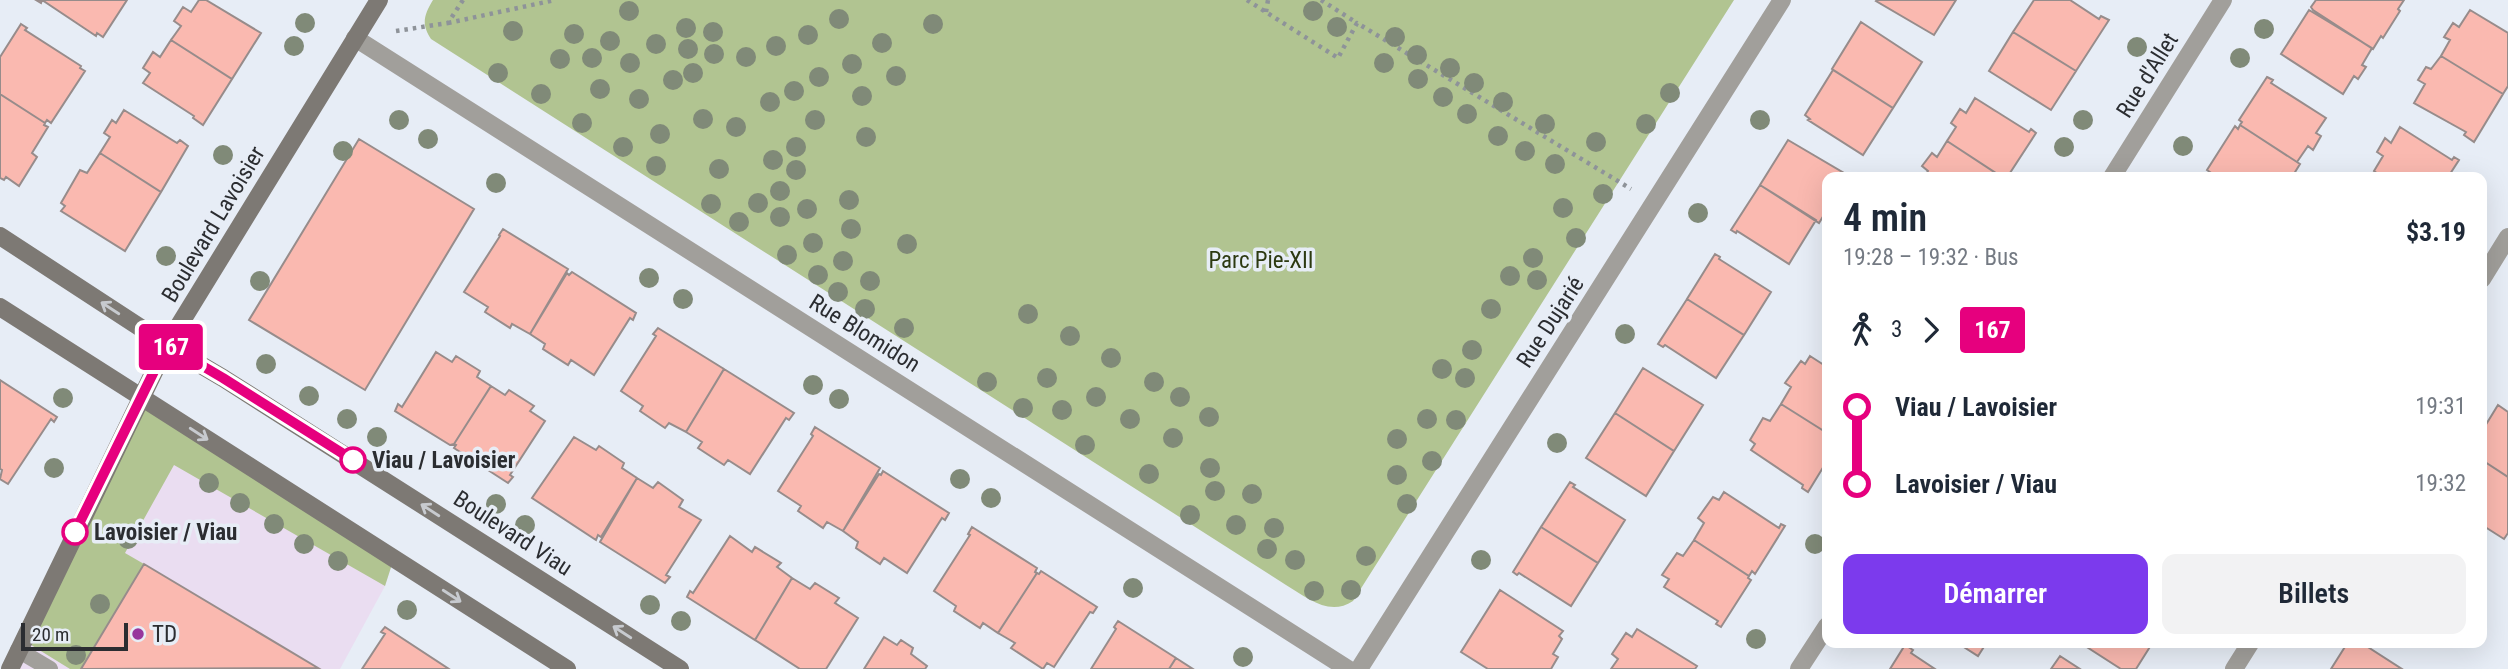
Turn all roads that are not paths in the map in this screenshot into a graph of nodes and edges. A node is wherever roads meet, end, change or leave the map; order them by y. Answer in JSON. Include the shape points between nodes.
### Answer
{"nodes":[{"id":1,"x":379,"y":0,"type":"edge"},
{"id":2,"x":1782,"y":0,"type":"edge"},
{"id":3,"x":2223,"y":0,"type":"edge"},
{"id":4,"x":355,"y":38,"type":"junction"},
{"id":5,"x":2115,"y":172,"type":"edge"},
{"id":6,"x":0,"y":236,"type":"edge"},
{"id":7,"x":2508,"y":237,"type":"edge"},
{"id":8,"x":2487,"y":271,"type":"edge"},
{"id":9,"x":0,"y":307,"type":"edge"},
{"id":10,"x":167,"y":345,"type":"junction"},
{"id":11,"x":141,"y":397,"type":"junction"},
{"id":12,"x":1822,"y":634,"type":"edge"},
{"id":13,"x":2247,"y":648,"type":"edge"},
{"id":14,"x":18,"y":650,"type":"junction"},
{"id":15,"x":10,"y":669,"type":"edge"},
{"id":16,"x":50,"y":669,"type":"edge"},
{"id":17,"x":567,"y":669,"type":"edge"},
{"id":18,"x":680,"y":669,"type":"edge"},
{"id":19,"x":1348,"y":669,"type":"edge"},
{"id":20,"x":1359,"y":669,"type":"edge"},
{"id":21,"x":1799,"y":669,"type":"edge"},
{"id":22,"x":2234,"y":669,"type":"edge"}],
"edges":[{"from":1,"to":4,"type":"main road","name":"Boulevard Lavoisier"},
{"from":2,"to":20,"type":"street","name":"Rue Dujarié"},
{"from":3,"to":5,"type":"street","name":"Rue d'Allet"},
{"from":4,"to":10,"type":"main road","name":"Boulevard Lavoisier"},
{"from":4,"to":19,"type":"street","name":"Rue Blomidon"},
{"from":10,"to":6,"type":"main road","name":"Boulevard Viau","one_way":true},
{"from":7,"to":8,"type":"street"},
{"from":9,"to":11,"type":"main road"},
{"from":10,"to":11,"type":"main road","name":"Boulevard Lavoisier"},
{"from":18,"to":10,"type":"main road","name":"Boulevard Viau","one_way":true},
{"from":11,"to":14,"type":"main road","name":"Boulevard Lavoisier"},
{"from":11,"to":17,"type":"main road","one_way":true},
{"from":12,"to":21,"type":"street"},
{"from":13,"to":22,"type":"street"},
{"from":14,"to":15,"type":"main road","name":"Boulevard Lavoisier"},
{"from":14,"to":16,"type":"lane"}]}
